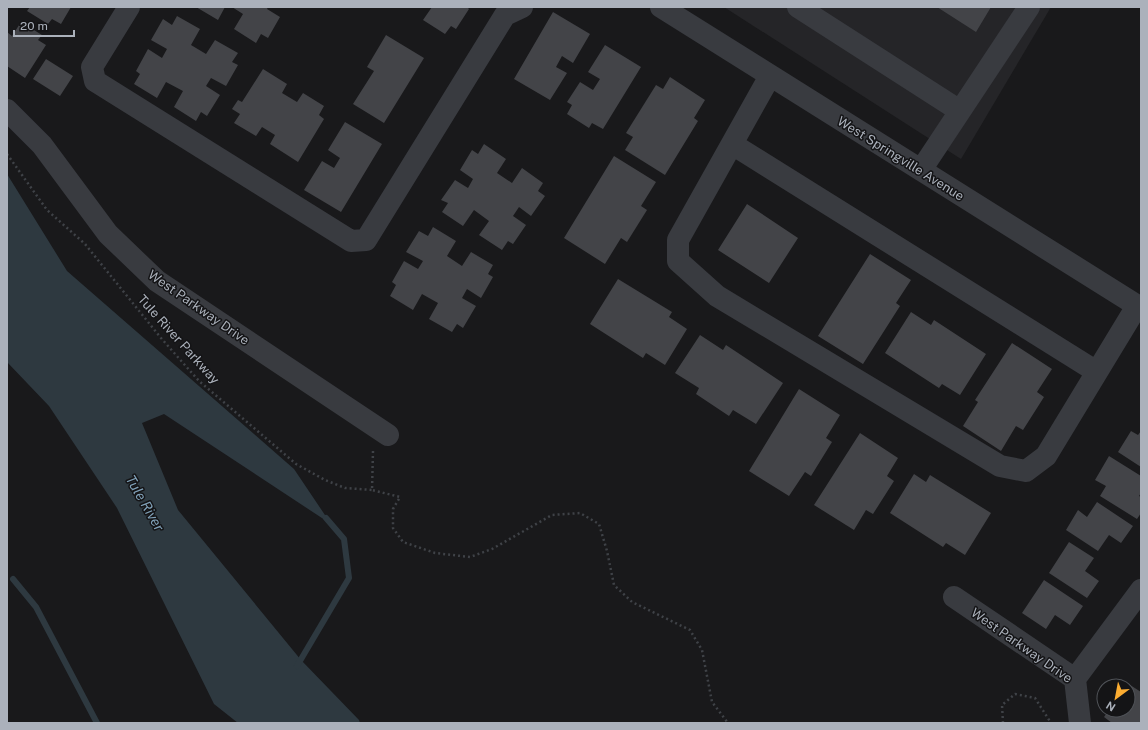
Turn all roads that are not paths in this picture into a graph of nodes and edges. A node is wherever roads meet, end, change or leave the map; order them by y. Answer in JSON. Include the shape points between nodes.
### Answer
{"nodes":[{"id":1,"x":129,"y":7,"type":"edge"},
{"id":2,"x":661,"y":7,"type":"edge"},
{"id":3,"x":798,"y":7,"type":"edge"},
{"id":4,"x":1030,"y":7,"type":"edge"},
{"id":5,"x":511,"y":10,"type":"edge"},
{"id":6,"x":770,"y":76,"type":"junction"},
{"id":7,"x":7,"y":110,"type":"edge"},
{"id":8,"x":960,"y":111,"type":"junction"},
{"id":9,"x":732,"y":144,"type":"junction"},
{"id":10,"x":921,"y":170,"type":"junction"},
{"id":11,"x":1139,"y":307,"type":"edge"},
{"id":12,"x":1097,"y":372,"type":"junction"},
{"id":13,"x":381,"y":440,"type":"road end"},
{"id":14,"x":1141,"y":590,"type":"edge"},
{"id":15,"x":954,"y":598,"type":"dead end"},
{"id":16,"x":1075,"y":679,"type":"junction"},
{"id":17,"x":1080,"y":723,"type":"edge"}],
"edges":[{"from":1,"to":5,"type":"street","via":[[92,67],[94,81],[351,241],[366,240]]},
{"from":2,"to":6,"type":"street","name":"West Springville Avenue"},
{"from":3,"to":8,"type":"street"},
{"from":4,"to":8,"type":"street"},
{"from":6,"to":9,"type":"street"},
{"from":6,"to":10,"type":"street","name":"West Springville Avenue"},
{"from":7,"to":13,"type":"street","name":"West Parkway Drive","via":[[42,145],[108,234],[157,281]]},
{"from":8,"to":10,"type":"street"},
{"from":9,"to":12,"type":"street"},
{"from":9,"to":12,"type":"street","via":[[678,240],[678,261],[717,296],[1000,466],[1026,471],[1046,456]]},
{"from":10,"to":11,"type":"street","name":"West Springville Avenue"},
{"from":11,"to":12,"type":"street"},
{"from":14,"to":16,"type":"street"},
{"from":15,"to":16,"type":"street","name":"West Parkway Drive"},
{"from":16,"to":17,"type":"street","name":"West Parkway Drive"}]}
